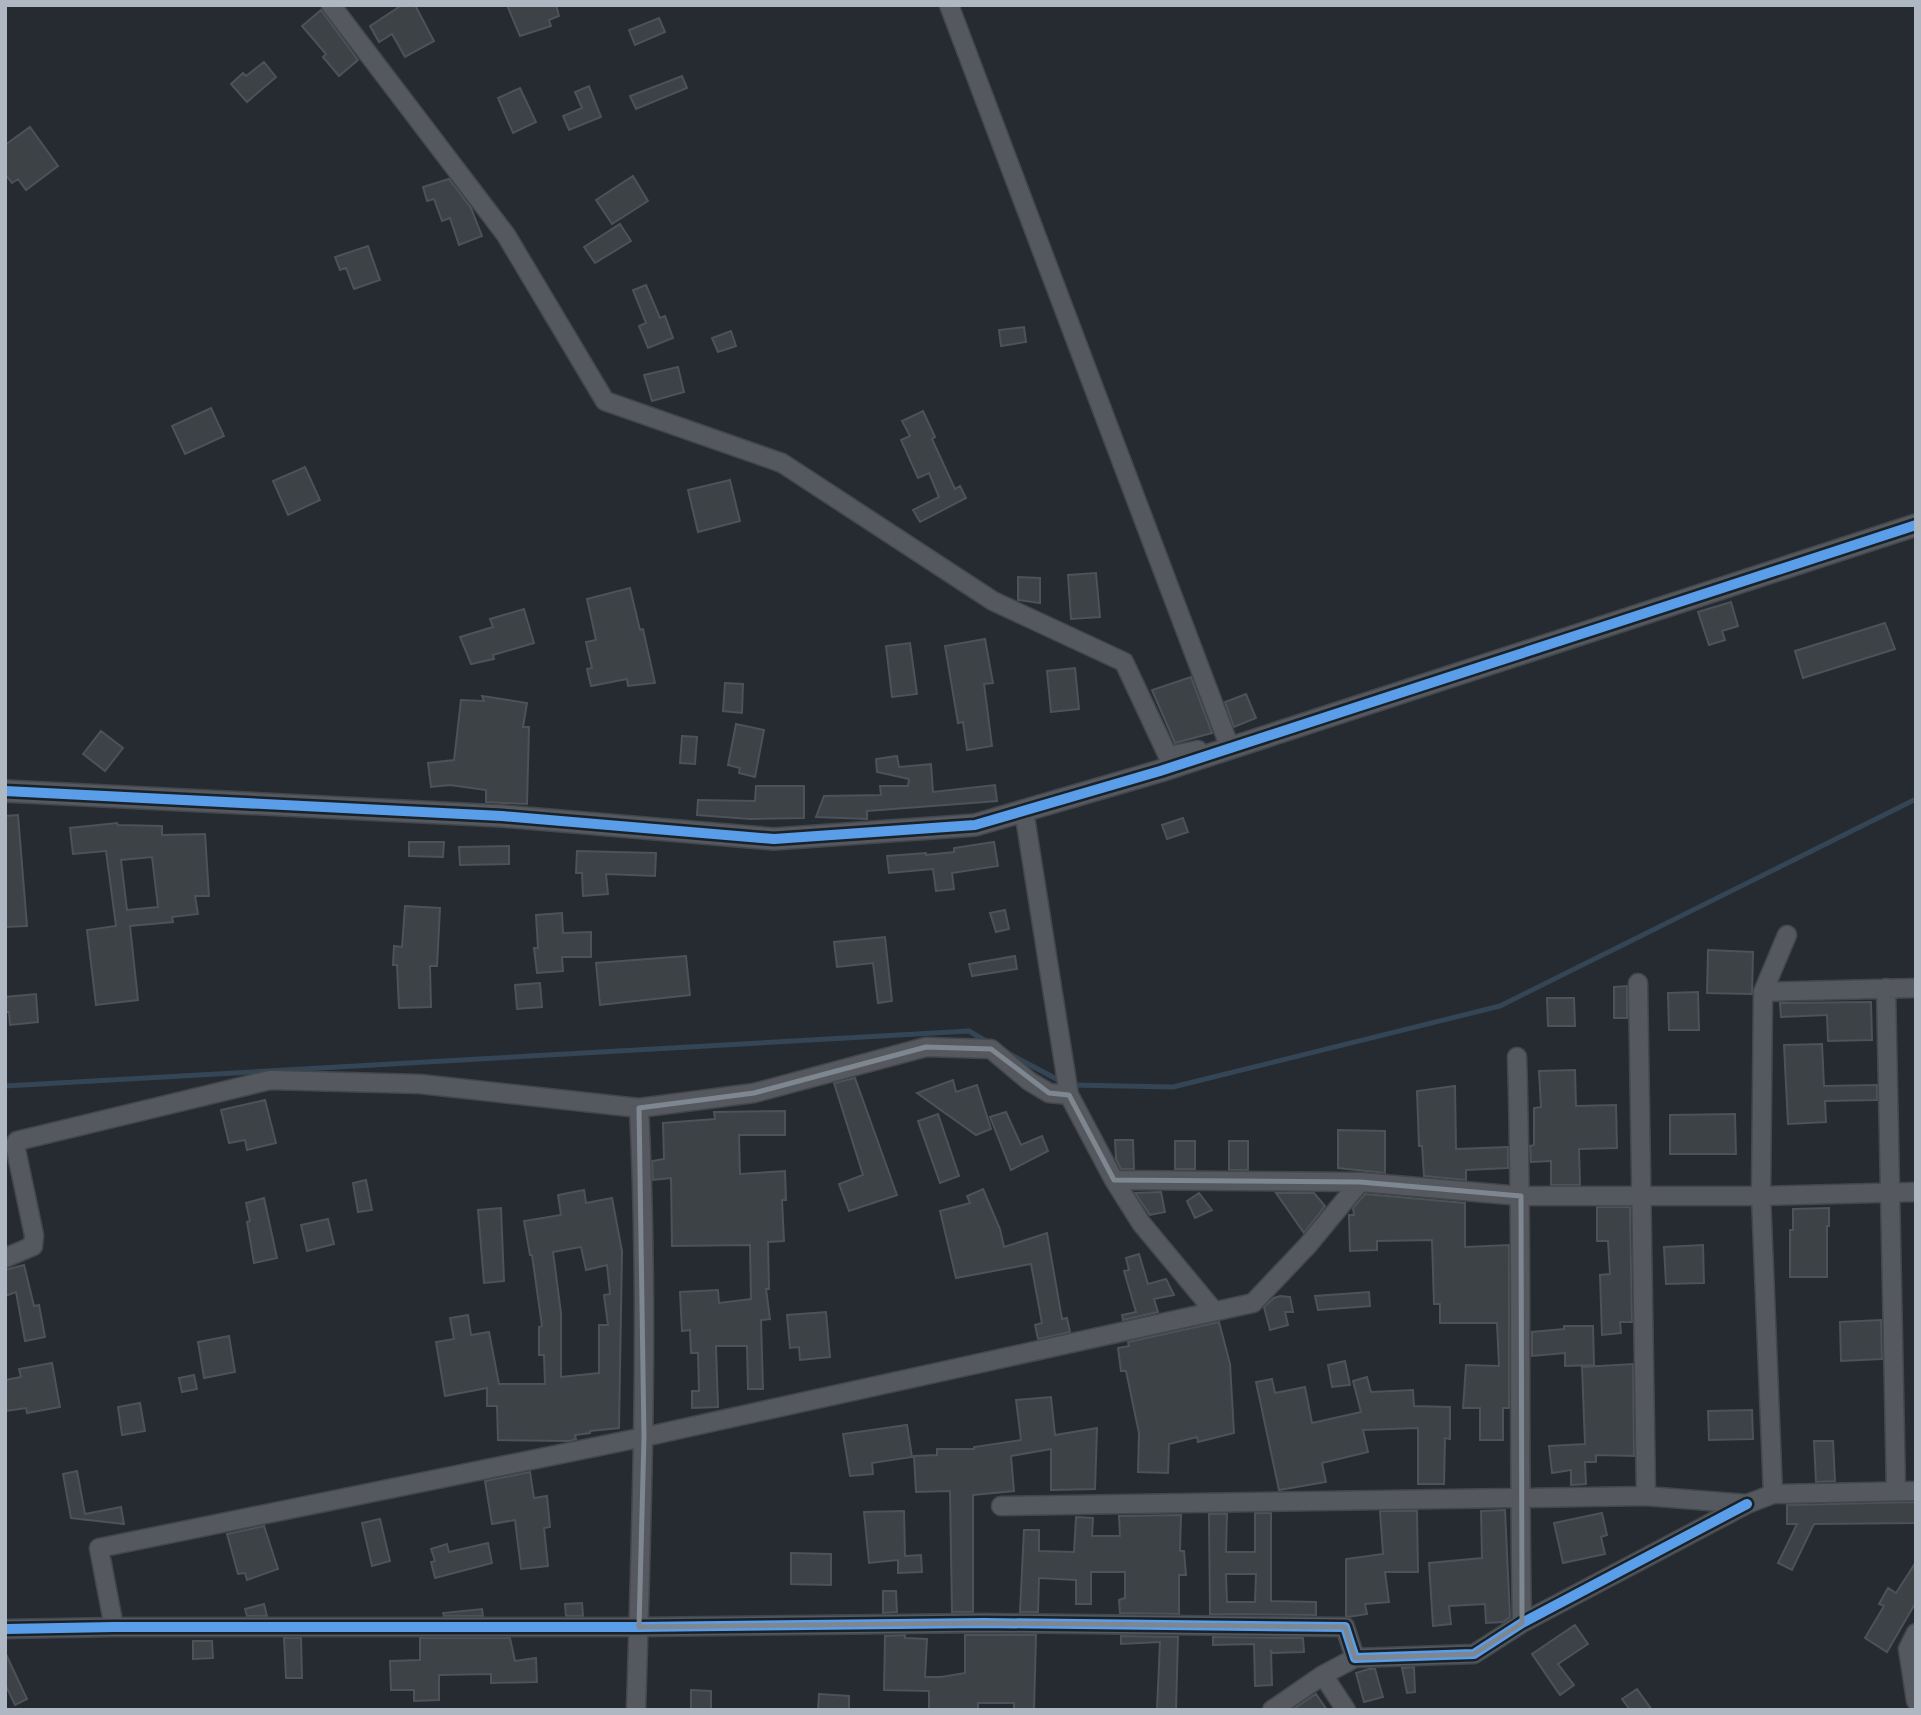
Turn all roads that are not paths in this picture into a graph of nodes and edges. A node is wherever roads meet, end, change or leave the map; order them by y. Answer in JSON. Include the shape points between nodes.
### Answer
{"nodes":[{"id":1,"x":331,"y":5,"type":"edge"},
{"id":2,"x":949,"y":5,"type":"edge"},
{"id":3,"x":1916,"y":525,"type":"edge"},
{"id":4,"x":1228,"y":746,"type":"junction"},
{"id":5,"x":5,"y":791,"type":"edge"},
{"id":6,"x":1024,"y":811,"type":"junction"},
{"id":7,"x":1787,"y":935,"type":"dead end"},
{"id":8,"x":1638,"y":983,"type":"dead end"},
{"id":9,"x":1886,"y":988,"type":"junction"},
{"id":10,"x":1916,"y":988,"type":"edge"},
{"id":11,"x":1763,"y":992,"type":"junction"},
{"id":12,"x":1517,"y":1056,"type":"dead end"},
{"id":13,"x":1069,"y":1095,"type":"junction"},
{"id":14,"x":639,"y":1108,"type":"junction"},
{"id":15,"x":1114,"y":1180,"type":"junction"},
{"id":16,"x":1360,"y":1182,"type":"junction"},
{"id":17,"x":1916,"y":1192,"type":"edge"},
{"id":18,"x":1890,"y":1193,"type":"junction"},
{"id":19,"x":1640,"y":1195,"type":"junction"},
{"id":20,"x":1521,"y":1196,"type":"junction"},
{"id":21,"x":1761,"y":1196,"type":"junction"},
{"id":22,"x":5,"y":1258,"type":"edge"},
{"id":23,"x":1214,"y":1311,"type":"junction"},
{"id":24,"x":644,"y":1437,"type":"junction"},
{"id":25,"x":1896,"y":1491,"type":"junction"},
{"id":26,"x":1916,"y":1491,"type":"edge"},
{"id":27,"x":1773,"y":1493,"type":"junction"},
{"id":28,"x":1646,"y":1496,"type":"junction"},
{"id":29,"x":1519,"y":1497,"type":"junction"},
{"id":30,"x":1747,"y":1504,"type":"junction"},
{"id":31,"x":1001,"y":1506,"type":"dead end"},
{"id":32,"x":1522,"y":1623,"type":"junction"},
{"id":33,"x":114,"y":1627,"type":"junction"},
{"id":34,"x":639,"y":1627,"type":"junction"},
{"id":35,"x":5,"y":1629,"type":"edge"},
{"id":36,"x":1916,"y":1633,"type":"edge"},
{"id":37,"x":1355,"y":1658,"type":"junction"},
{"id":38,"x":1323,"y":1675,"type":"junction"},
{"id":39,"x":1916,"y":1701,"type":"edge"},
{"id":40,"x":636,"y":1710,"type":"edge"},
{"id":41,"x":1272,"y":1710,"type":"edge"},
{"id":42,"x":1346,"y":1710,"type":"edge"}],
"edges":[{"from":1,"to":4,"type":"street","via":[[506,235],[605,401],[782,463],[993,601],[1124,662],[1168,756]]},
{"from":2,"to":4,"type":"street"},
{"from":3,"to":4,"type":"street"},
{"from":4,"to":6,"type":"street"},
{"from":5,"to":6,"type":"street","via":[[488,815],[774,839],[975,825]]},
{"from":6,"to":13,"type":"street"},
{"from":7,"to":11,"type":"street"},
{"from":8,"to":19,"type":"street"},
{"from":9,"to":10,"type":"street"},
{"from":9,"to":11,"type":"street"},
{"from":9,"to":18,"type":"street"},
{"from":11,"to":21,"type":"street"},
{"from":12,"to":20,"type":"street"},
{"from":13,"to":14,"type":"street","via":[[1049,1093],[1028,1081],[991,1049],[926,1047],[754,1093]]},
{"from":13,"to":15,"type":"street"},
{"from":14,"to":22,"type":"street","via":[[420,1084],[270,1080],[20,1138],[15,1145],[33,1247]]},
{"from":14,"to":24,"type":"street"},
{"from":15,"to":16,"type":"street"},
{"from":15,"to":23,"type":"street","via":[[1141,1223]]},
{"from":16,"to":20,"type":"street"},
{"from":16,"to":23,"type":"street","via":[[1253,1303]]},
{"from":17,"to":18,"type":"street"},
{"from":18,"to":21,"type":"street"},
{"from":18,"to":25,"type":"street"},
{"from":19,"to":20,"type":"street"},
{"from":19,"to":21,"type":"street"},
{"from":19,"to":28,"type":"street"},
{"from":20,"to":29,"type":"street"},
{"from":21,"to":27,"type":"street"},
{"from":23,"to":24,"type":"street"},
{"from":24,"to":33,"type":"street","via":[[99,1548]]},
{"from":24,"to":34,"type":"street"},
{"from":25,"to":26,"type":"street"},
{"from":25,"to":27,"type":"street"},
{"from":27,"to":30,"type":"street"},
{"from":28,"to":29,"type":"street"},
{"from":28,"to":30,"type":"street"},
{"from":29,"to":31,"type":"street"},
{"from":29,"to":32,"type":"street"},
{"from":30,"to":32,"type":"street"},
{"from":32,"to":37,"type":"street","via":[[1474,1654]]},
{"from":33,"to":34,"type":"street"},
{"from":33,"to":35,"type":"street"},
{"from":34,"to":37,"type":"street","via":[[984,1623],[1345,1627]]},
{"from":34,"to":40,"type":"street"},
{"from":36,"to":39,"type":"street","via":[[1908,1649]]},
{"from":37,"to":38,"type":"street"},
{"from":38,"to":41,"type":"street"},
{"from":38,"to":42,"type":"street"}]}
